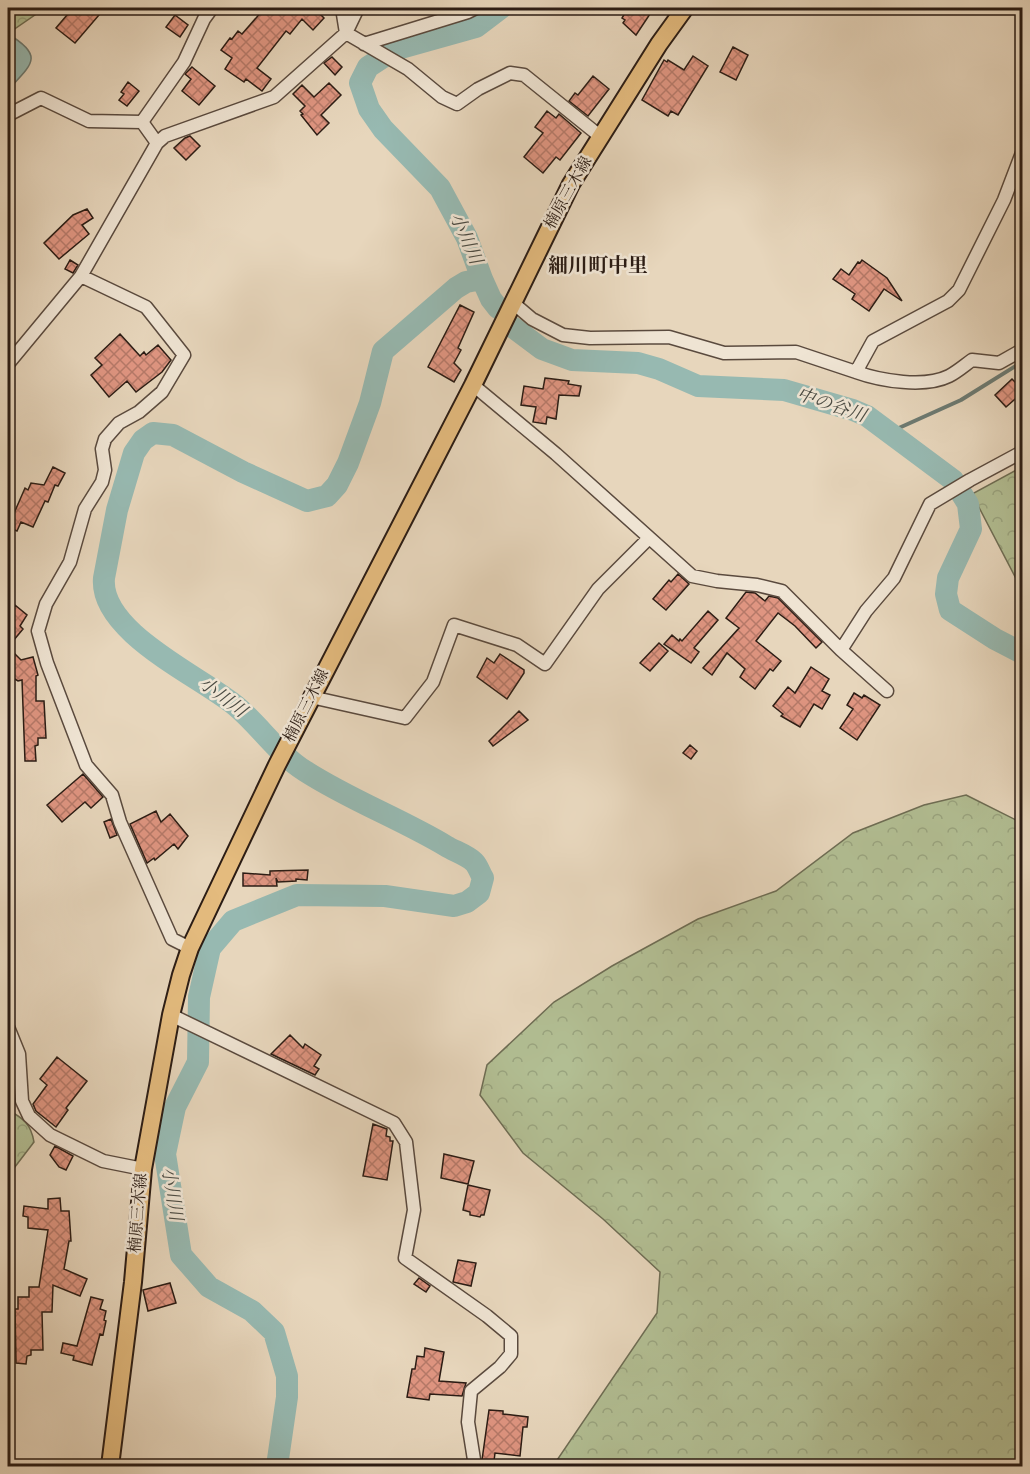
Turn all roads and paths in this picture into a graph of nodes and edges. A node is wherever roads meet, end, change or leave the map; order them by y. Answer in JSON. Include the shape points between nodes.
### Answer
{"nodes":[{"id":1,"x":212,"y":8,"type":"edge"},
{"id":2,"x":342,"y":8,"type":"edge"},
{"id":3,"x":358,"y":8,"type":"edge"},
{"id":4,"x":476,"y":8,"type":"edge"},
{"id":5,"x":685,"y":8,"type":"edge"},
{"id":6,"x":346,"y":33,"type":"junction"},
{"id":7,"x":364,"y":44,"type":"junction"},
{"id":8,"x":8,"y":115,"type":"edge"},
{"id":9,"x":142,"y":122,"type":"junction"},
{"id":10,"x":601,"y":137,"type":"junction"},
{"id":11,"x":157,"y":143,"type":"junction"},
{"id":12,"x":1023,"y":153,"type":"edge"},
{"id":13,"x":81,"y":276,"type":"junction"},
{"id":14,"x":512,"y":302,"type":"junction"},
{"id":15,"x":1023,"y":350,"type":"edge"},
{"id":16,"x":8,"y":364,"type":"edge"},
{"id":17,"x":856,"y":372,"type":"junction"},
{"id":18,"x":473,"y":385,"type":"junction"},
{"id":19,"x":1023,"y":452,"type":"edge"},
{"id":20,"x":649,"y":538,"type":"junction"},
{"id":21,"x":841,"y":650,"type":"junction"},
{"id":22,"x":887,"y":691,"type":"dead end"},
{"id":23,"x":311,"y":698,"type":"junction"},
{"id":24,"x":190,"y":948,"type":"junction"},
{"id":25,"x":171,"y":1015,"type":"junction"},
{"id":26,"x":8,"y":1027,"type":"edge"},
{"id":27,"x":143,"y":1169,"type":"junction"},
{"id":28,"x":110,"y":1467,"type":"edge"},
{"id":29,"x":475,"y":1467,"type":"edge"}],
"edges":[{"from":1,"to":9,"type":"street","via":[[184,62]]},
{"from":2,"to":6,"type":"street"},
{"from":3,"to":6,"type":"street"},
{"from":4,"to":7,"type":"street"},
{"from":5,"to":10,"type":"main road","name":"楠原三木線"},
{"from":6,"to":7,"type":"street"},
{"from":6,"to":11,"type":"street","via":[[274,97],[165,136]]},
{"from":7,"to":10,"type":"street","via":[[457,104],[510,73],[524,75]]},
{"from":8,"to":9,"type":"street","via":[[41,98],[89,121]]},
{"from":9,"to":11,"type":"street"},
{"from":10,"to":14,"type":"main road","name":"楠原三木線","via":[[571,184]]},
{"from":11,"to":13,"type":"street"},
{"from":12,"to":17,"type":"street","via":[[959,291],[948,301],[873,341]]},
{"from":13,"to":16,"type":"street"},
{"from":13,"to":24,"type":"street","via":[[146,307],[184,355],[162,392],[119,423],[105,439],[102,482],[84,509],[70,562],[46,604],[38,631],[86,765],[112,795],[172,939]]},
{"from":14,"to":17,"type":"street","via":[[532,319],[563,335],[669,337],[723,354],[796,352]]},
{"from":14,"to":18,"type":"main road","name":"楠原三木線"},
{"from":15,"to":17,"type":"street","via":[[999,363],[972,360],[949,376],[927,383],[872,378]]},
{"from":18,"to":20,"type":"street"},
{"from":18,"to":23,"type":"main road","name":"楠原三木線"},
{"from":19,"to":21,"type":"street","via":[[930,504],[894,578]]},
{"from":20,"to":21,"type":"street","via":[[692,576],[782,591]]},
{"from":20,"to":23,"type":"street","via":[[598,589],[545,664],[517,645],[454,625],[433,682],[405,718]]},
{"from":21,"to":22,"type":"street"},
{"from":23,"to":24,"type":"main road","name":"楠原三木線"},
{"from":24,"to":25,"type":"main road","name":"楠原三木線"},
{"from":25,"to":27,"type":"main road","name":"楠原三木線"},
{"from":25,"to":29,"type":"street","via":[[394,1124],[406,1142],[414,1210],[405,1258],[511,1336],[511,1354],[471,1391],[468,1422]]},
{"from":26,"to":27,"type":"street","via":[[19,1054],[22,1101],[29,1116],[50,1135],[103,1161]]},
{"from":27,"to":28,"type":"main road","name":"楠原三木線"}]}
